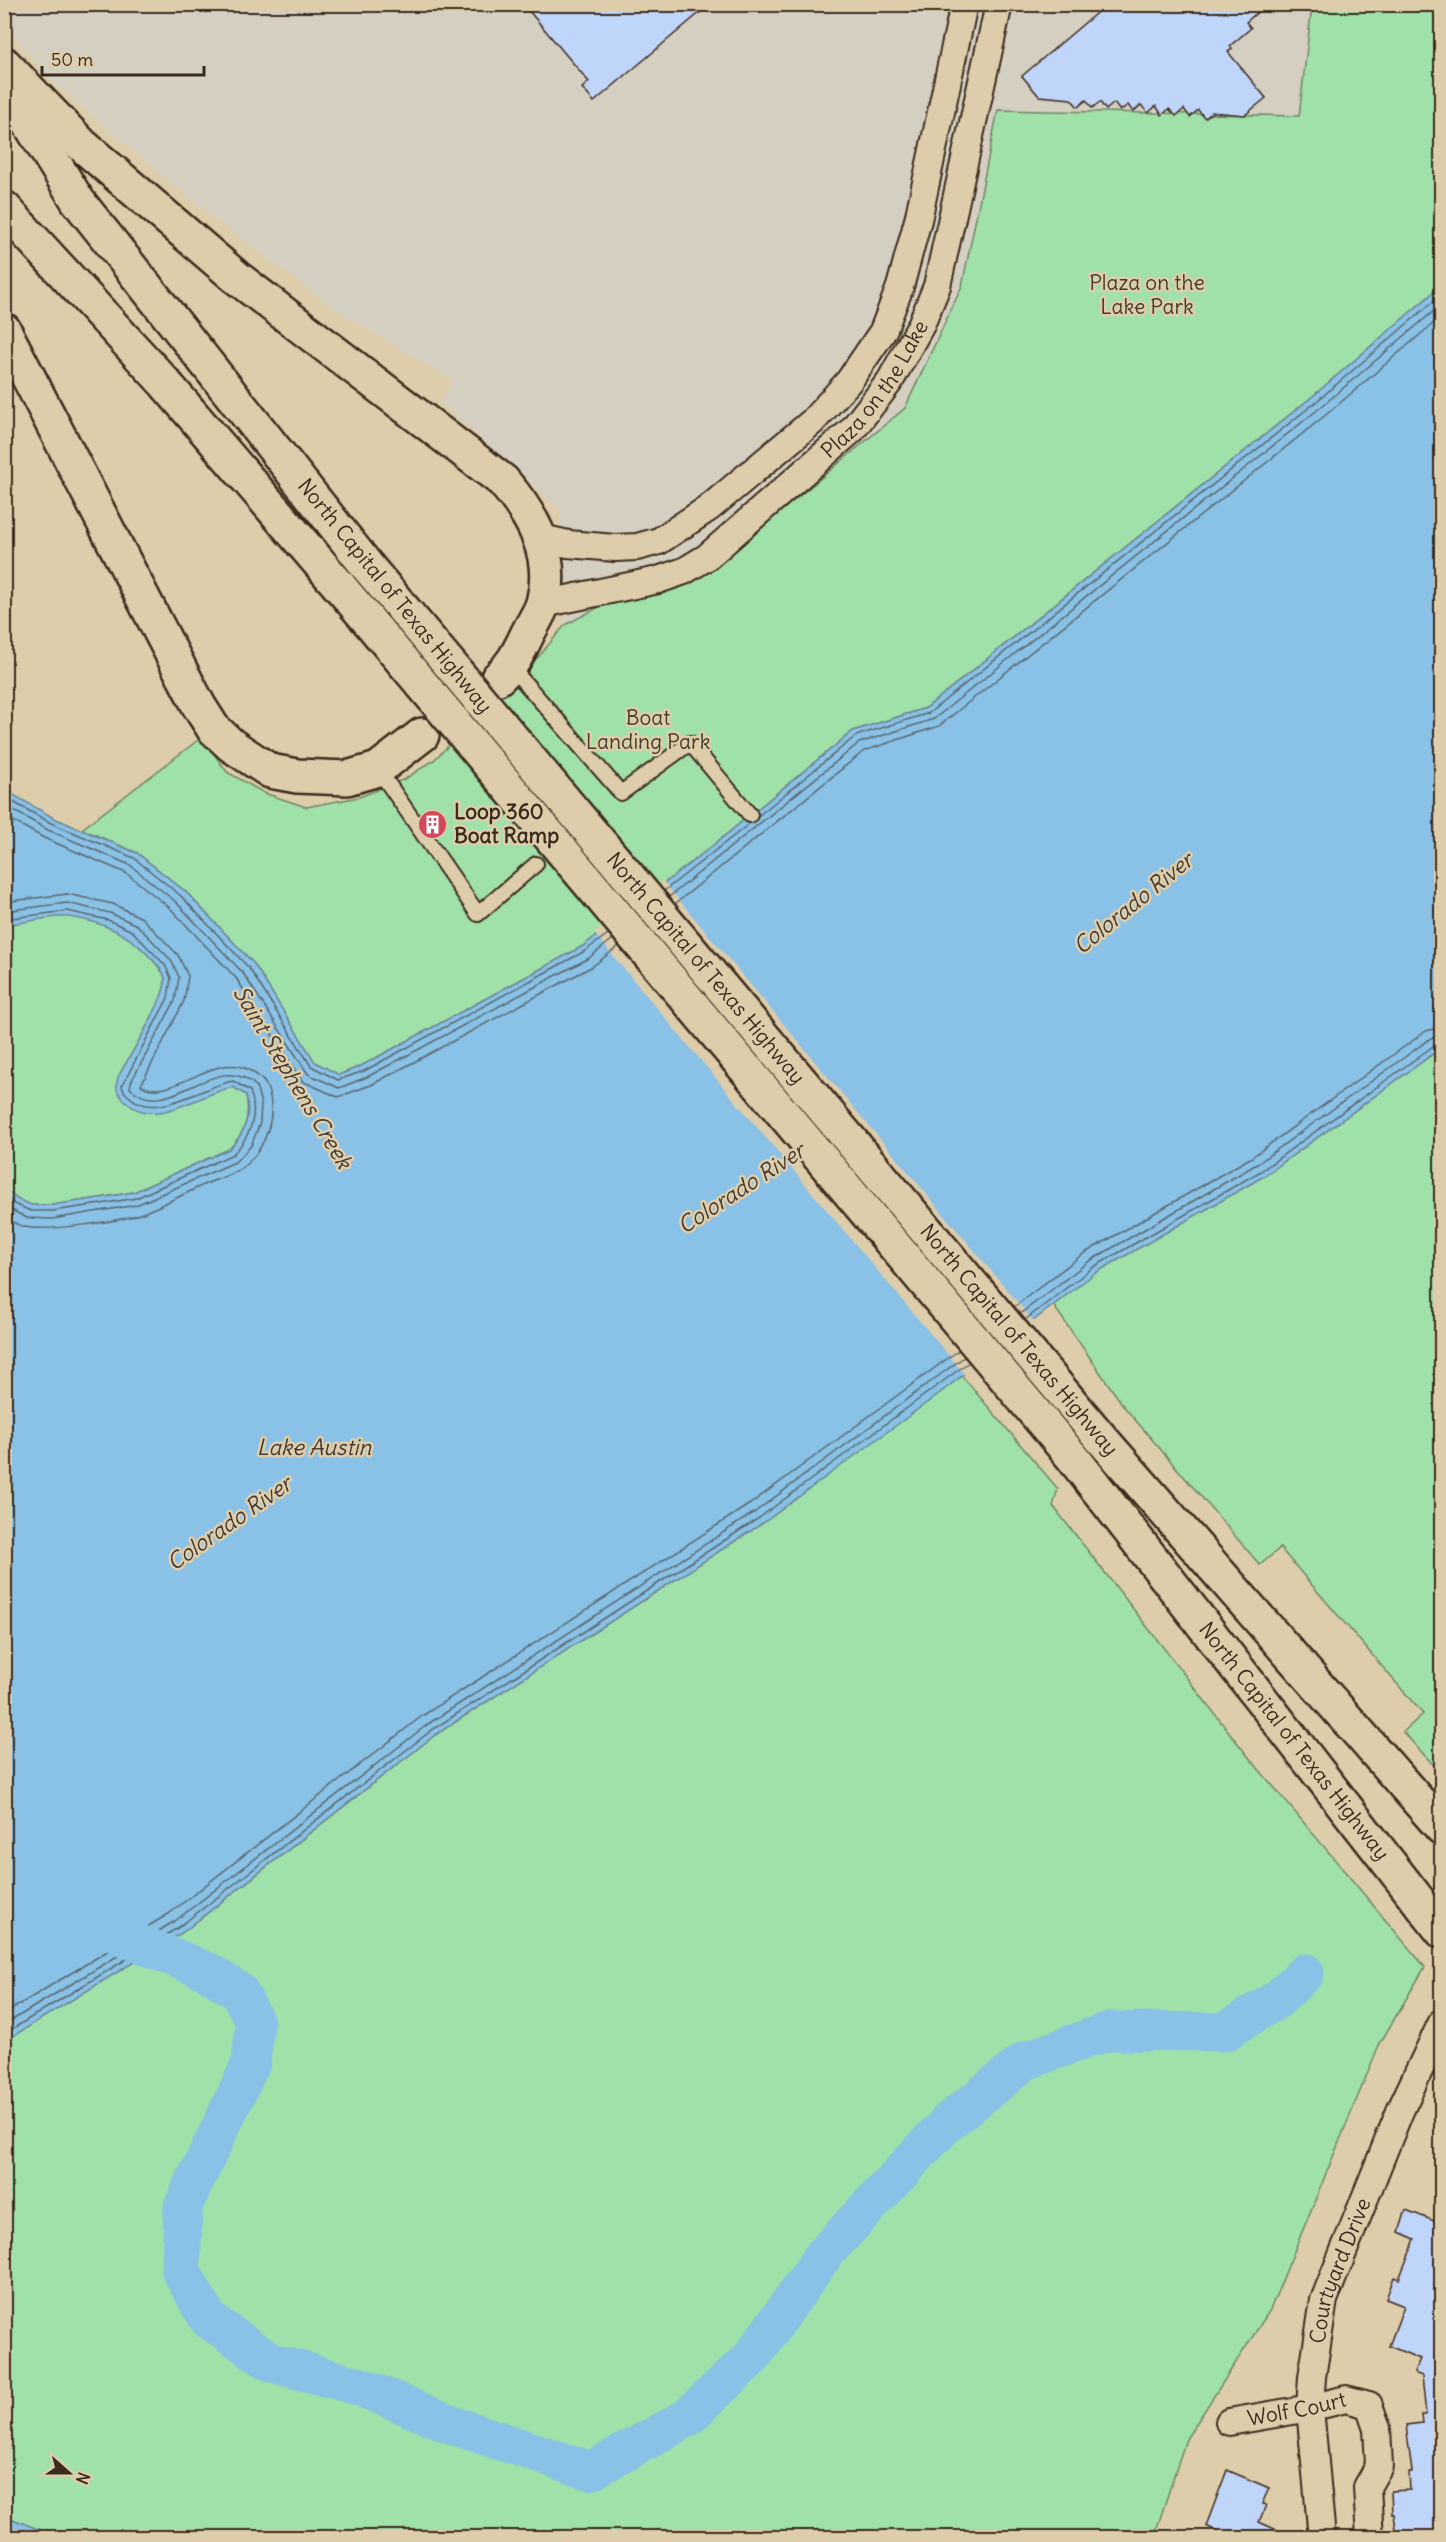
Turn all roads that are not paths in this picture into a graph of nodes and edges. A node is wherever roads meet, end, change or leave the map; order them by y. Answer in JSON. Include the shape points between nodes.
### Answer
{"nodes":[{"id":1,"x":964,"y":4,"type":"edge"},
{"id":2,"x":999,"y":4,"type":"edge"},
{"id":3,"x":4,"y":64,"type":"edge"},
{"id":4,"x":4,"y":83,"type":"edge"},
{"id":5,"x":4,"y":207,"type":"edge"},
{"id":6,"x":9,"y":349,"type":"edge"},
{"id":7,"x":541,"y":538,"type":"junction"},
{"id":8,"x":543,"y":604,"type":"junction"},
{"id":9,"x":504,"y":672,"type":"joint"},
{"id":10,"x":422,"y":735,"type":"dead end"},
{"id":11,"x":378,"y":769,"type":"junction"},
{"id":12,"x":750,"y":814,"type":"dead end"},
{"id":13,"x":536,"y":864,"type":"dead end"},
{"id":14,"x":1442,"y":1828,"type":"edge"},
{"id":15,"x":1442,"y":1931,"type":"edge"},
{"id":16,"x":1442,"y":2022,"type":"edge"},
{"id":17,"x":1310,"y":2408,"type":"junction"},
{"id":18,"x":1229,"y":2422,"type":"dead end"},
{"id":19,"x":1322,"y":2538,"type":"edge"},
{"id":20,"x":1370,"y":2538,"type":"edge"}],
"edges":[{"from":1,"to":7,"type":"street","name":"Plaza on the Lake","via":[[900,287],[883,331],[849,381],[812,422],[709,508],[659,541],[637,548],[615,548]]},
{"from":2,"to":8,"type":"street","name":"Plaza on the Lake","via":[[937,286],[907,352],[871,407],[828,452],[707,557],[658,580]]},
{"from":3,"to":7,"type":"highway","via":[[82,145],[236,277],[503,481],[525,507]]},
{"from":4,"to":14,"type":"highway","name":"North Capital of Texas Highway","bridge":true,"via":[[78,201],[368,566],[1100,1437]]},
{"from":5,"to":15,"type":"highway","name":"North Capital of Texas Highway","bridge":true,"via":[[165,383],[341,588],[1074,1459]]},
{"from":6,"to":11,"type":"highway","via":[[213,728],[270,771],[347,778]]},
{"from":7,"to":8,"type":"highway","via":[[547,570]]},
{"from":8,"to":9,"type":"highway"},
{"from":9,"to":12,"type":"lane","via":[[621,793],[690,743]]},
{"from":10,"to":11,"type":"highway"},
{"from":11,"to":13,"type":"lane","via":[[478,914]]},
{"from":16,"to":17,"type":"street","name":"Courtyard Drive","via":[[1400,2111],[1324,2300]]},
{"from":17,"to":18,"type":"street","name":"Wolf Court"},
{"from":17,"to":19,"type":"street","name":"Courtyard Drive"},
{"from":17,"to":20,"type":"street","name":"Wolf Court","via":[[1346,2399],[1369,2405],[1377,2428],[1379,2466],[1367,2487]]}]}
